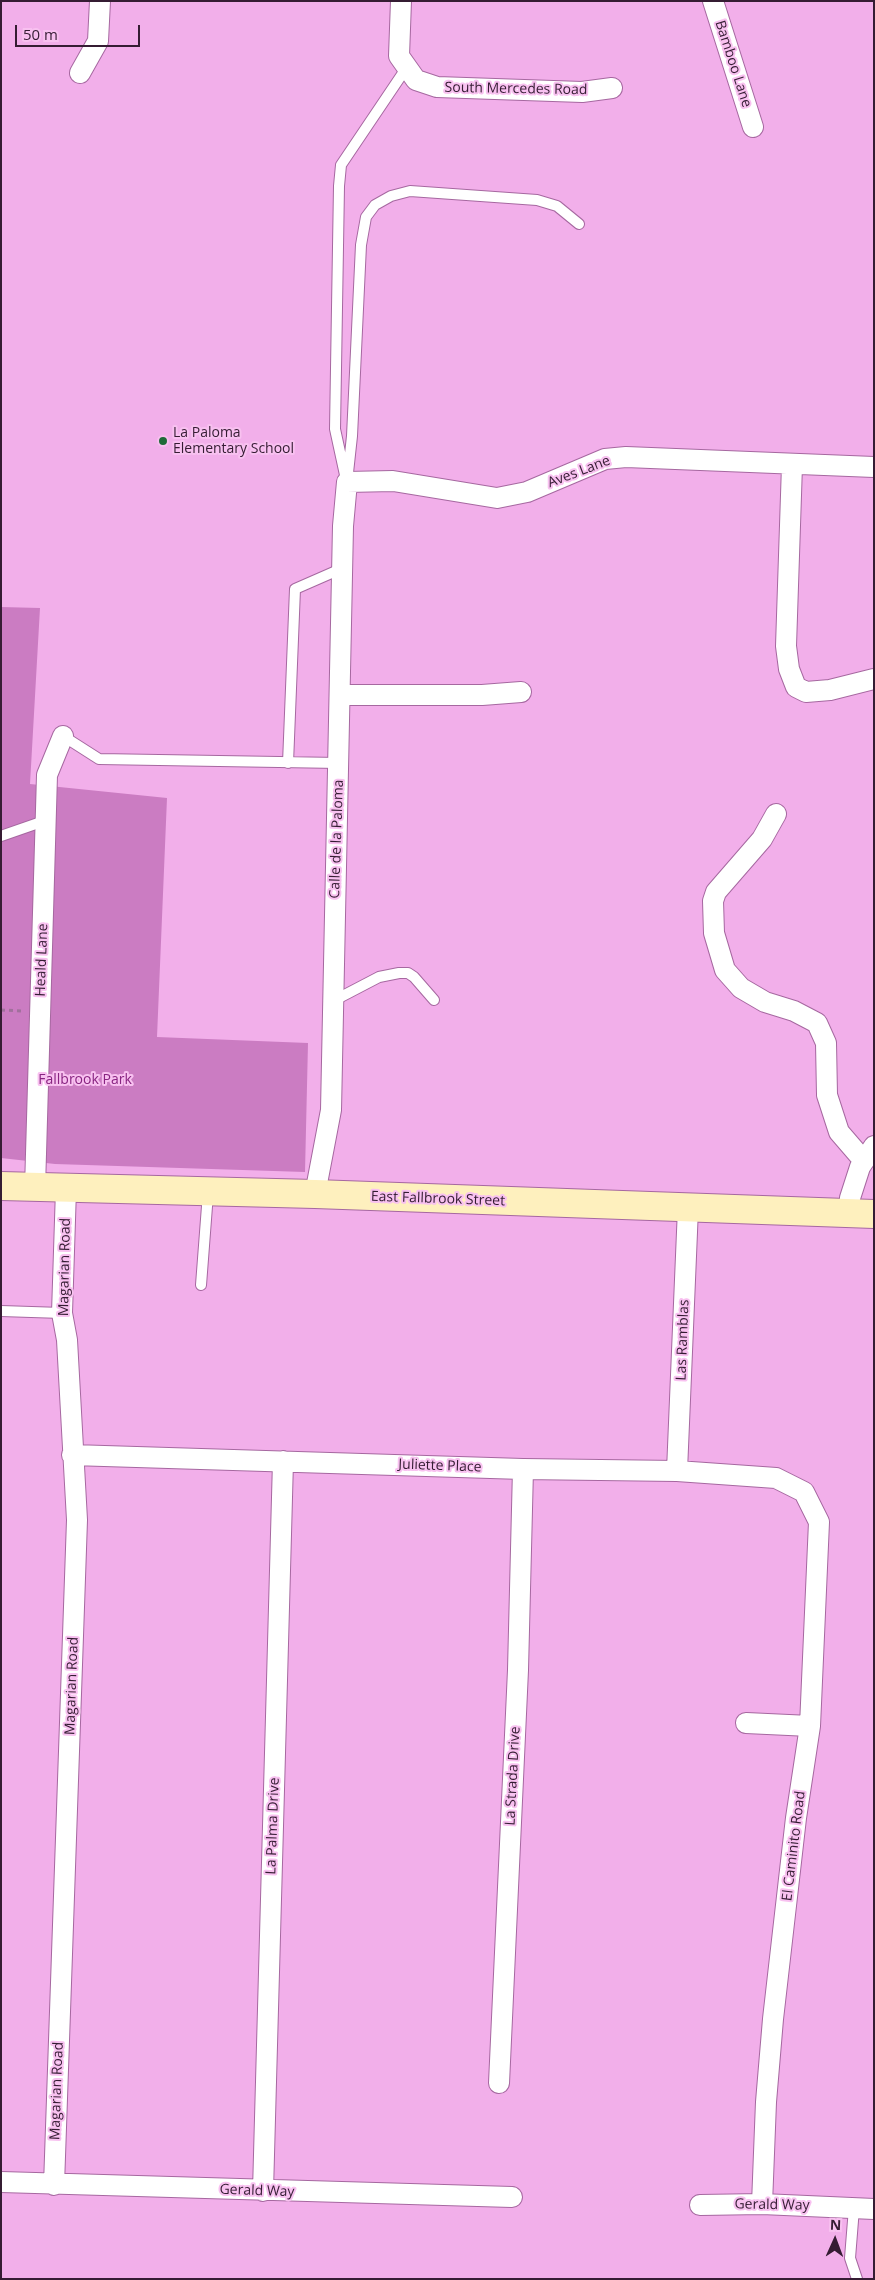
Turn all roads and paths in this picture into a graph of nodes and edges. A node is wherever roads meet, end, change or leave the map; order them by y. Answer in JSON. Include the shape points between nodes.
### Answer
{"nodes":[{"id":1,"x":100,"y":1,"type":"edge"},
{"id":2,"x":401,"y":1,"type":"edge"},
{"id":3,"x":713,"y":1,"type":"edge"},
{"id":4,"x":407,"y":68,"type":"junction"},
{"id":5,"x":80,"y":73,"type":"dead end"},
{"id":6,"x":612,"y":88,"type":"dead end"},
{"id":7,"x":753,"y":127,"type":"dead end"},
{"id":8,"x":579,"y":224,"type":"dead end"},
{"id":9,"x":792,"y":465,"type":"junction"},
{"id":10,"x":874,"y":467,"type":"edge"},
{"id":11,"x":347,"y":482,"type":"junction"},
{"id":12,"x":343,"y":568,"type":"junction"},
{"id":13,"x":874,"y":679,"type":"edge"},
{"id":14,"x":521,"y":692,"type":"dead end"},
{"id":15,"x":340,"y":695,"type":"junction"},
{"id":16,"x":63,"y":736,"type":"joint"},
{"id":17,"x":288,"y":763,"type":"junction"},
{"id":18,"x":339,"y":763,"type":"junction"},
{"id":19,"x":776,"y":814,"type":"dead end"},
{"id":20,"x":46,"y":820,"type":"junction"},
{"id":21,"x":1,"y":836,"type":"edge"},
{"id":22,"x":434,"y":1000,"type":"dead end"},
{"id":23,"x":333,"y":1001,"type":"junction"},
{"id":24,"x":869,"y":1153,"type":"edge"},
{"id":25,"x":1,"y":1186,"type":"edge"},
{"id":26,"x":35,"y":1188,"type":"junction"},
{"id":27,"x":66,"y":1189,"type":"junction"},
{"id":28,"x":208,"y":1192,"type":"junction"},
{"id":29,"x":315,"y":1194,"type":"junction"},
{"id":30,"x":688,"y":1208,"type":"junction"},
{"id":31,"x":862,"y":1213,"type":"edge"},
{"id":32,"x":201,"y":1285,"type":"dead end"},
{"id":33,"x":1,"y":1311,"type":"edge"},
{"id":34,"x":62,"y":1313,"type":"junction"},
{"id":35,"x":72,"y":1455,"type":"junction"},
{"id":36,"x":283,"y":1461,"type":"junction"},
{"id":37,"x":523,"y":1469,"type":"junction"},
{"id":38,"x":677,"y":1471,"type":"junction"},
{"id":39,"x":804,"y":1492,"type":"joint"},
{"id":40,"x":746,"y":1723,"type":"dead end"},
{"id":41,"x":810,"y":1726,"type":"junction"},
{"id":42,"x":499,"y":2083,"type":"dead end"},
{"id":43,"x":1,"y":2182,"type":"edge"},
{"id":44,"x":54,"y":2185,"type":"junction"},
{"id":45,"x":263,"y":2191,"type":"junction"},
{"id":46,"x":512,"y":2197,"type":"dead end"},
{"id":47,"x":762,"y":2204,"type":"junction"},
{"id":48,"x":700,"y":2205,"type":"dead end"},
{"id":49,"x":854,"y":2208,"type":"junction"},
{"id":50,"x":874,"y":2208,"type":"edge"},
{"id":51,"x":857,"y":2279,"type":"edge"}],
"edges":[{"from":1,"to":5,"type":"street","via":[[98,41]]},
{"from":2,"to":4,"type":"street","via":[[399,56]]},
{"from":3,"to":7,"type":"street","name":"Bamboo Lane"},
{"from":4,"to":6,"type":"street","name":"South Mercedes Road","via":[[416,80],[437,87],[582,92]]},
{"from":4,"to":11,"type":"lane","via":[[341,165],[338,186],[335,429]]},
{"from":8,"to":11,"type":"lane","via":[[557,206],[537,200],[410,192],[391,196],[375,206],[366,217],[361,245]]},
{"from":9,"to":10,"type":"street","name":"Aves Lane"},
{"from":9,"to":11,"type":"street","name":"Aves Lane","via":[[626,457],[605,459],[527,492],[497,498],[393,481]]},
{"from":9,"to":13,"type":"street","via":[[786,646],[796,687],[806,692],[830,690]]},
{"from":11,"to":12,"type":"street","name":"Calle de la Paloma"},
{"from":12,"to":15,"type":"street","name":"Calle de la Paloma"},
{"from":12,"to":17,"type":"lane","via":[[295,589]]},
{"from":14,"to":15,"type":"street"},
{"from":15,"to":18,"type":"street","name":"Calle de la Paloma"},
{"from":16,"to":17,"type":"lane","via":[[99,759]]},
{"from":16,"to":20,"type":"street","name":"Heald Lane","via":[[47,775]]},
{"from":17,"to":18,"type":"lane"},
{"from":18,"to":23,"type":"street","name":"Calle de la Paloma"},
{"from":19,"to":24,"type":"street","via":[[762,839],[716,892],[713,901],[714,933],[725,970],[741,988],[765,1002],[794,1010],[818,1023],[826,1043],[827,1095],[839,1132]]},
{"from":20,"to":21,"type":"lane"},
{"from":20,"to":26,"type":"street","name":"Heald Lane"},
{"from":22,"to":23,"type":"lane","via":[[414,977],[400,973],[379,978]]},
{"from":23,"to":29,"type":"street","name":"Calle de la Paloma","via":[[331,1110]]},
{"from":24,"to":31,"type":"street","via":[[860,1166],[850,1198]]},
{"from":25,"to":26,"type":"main road","name":"East Fallbrook Street"},
{"from":26,"to":27,"type":"main road","name":"East Fallbrook Street"},
{"from":27,"to":28,"type":"main road","name":"East Fallbrook Street"},
{"from":27,"to":34,"type":"street","name":"Magarian Road"},
{"from":28,"to":29,"type":"main road","name":"East Fallbrook Street"},
{"from":28,"to":32,"type":"lane"},
{"from":29,"to":30,"type":"main road","name":"East Fallbrook Street"},
{"from":30,"to":31,"type":"main road","name":"East Fallbrook Street"},
{"from":30,"to":38,"type":"street","name":"Las Ramblas"},
{"from":33,"to":34,"type":"lane"},
{"from":34,"to":35,"type":"street","name":"Magarian Road","via":[[67,1340]]},
{"from":35,"to":36,"type":"street","name":"Juliette Place"},
{"from":35,"to":44,"type":"street","name":"Magarian Road","via":[[77,1520]]},
{"from":36,"to":37,"type":"street","name":"Juliette Place"},
{"from":36,"to":45,"type":"street","name":"La Palma Drive"},
{"from":37,"to":38,"type":"street","name":"Juliette Place"},
{"from":37,"to":42,"type":"street","name":"La Strada Drive","via":[[518,1670]]},
{"from":38,"to":39,"type":"street","name":"Juliette Place","via":[[776,1478]]},
{"from":39,"to":41,"type":"street","name":"El Caminito Road","via":[[819,1522]]},
{"from":40,"to":41,"type":"street"},
{"from":41,"to":47,"type":"street","name":"El Caminito Road","via":[[773,2020]]},
{"from":43,"to":44,"type":"street","name":"Gerald Way"},
{"from":44,"to":45,"type":"street","name":"Gerald Way"},
{"from":45,"to":46,"type":"street","name":"Gerald Way"},
{"from":47,"to":48,"type":"street","name":"Gerald Way"},
{"from":47,"to":49,"type":"street","name":"Gerald Way"},
{"from":49,"to":50,"type":"street","name":"Gerald Way"},
{"from":49,"to":51,"type":"lane","via":[[850,2258]]}]}
